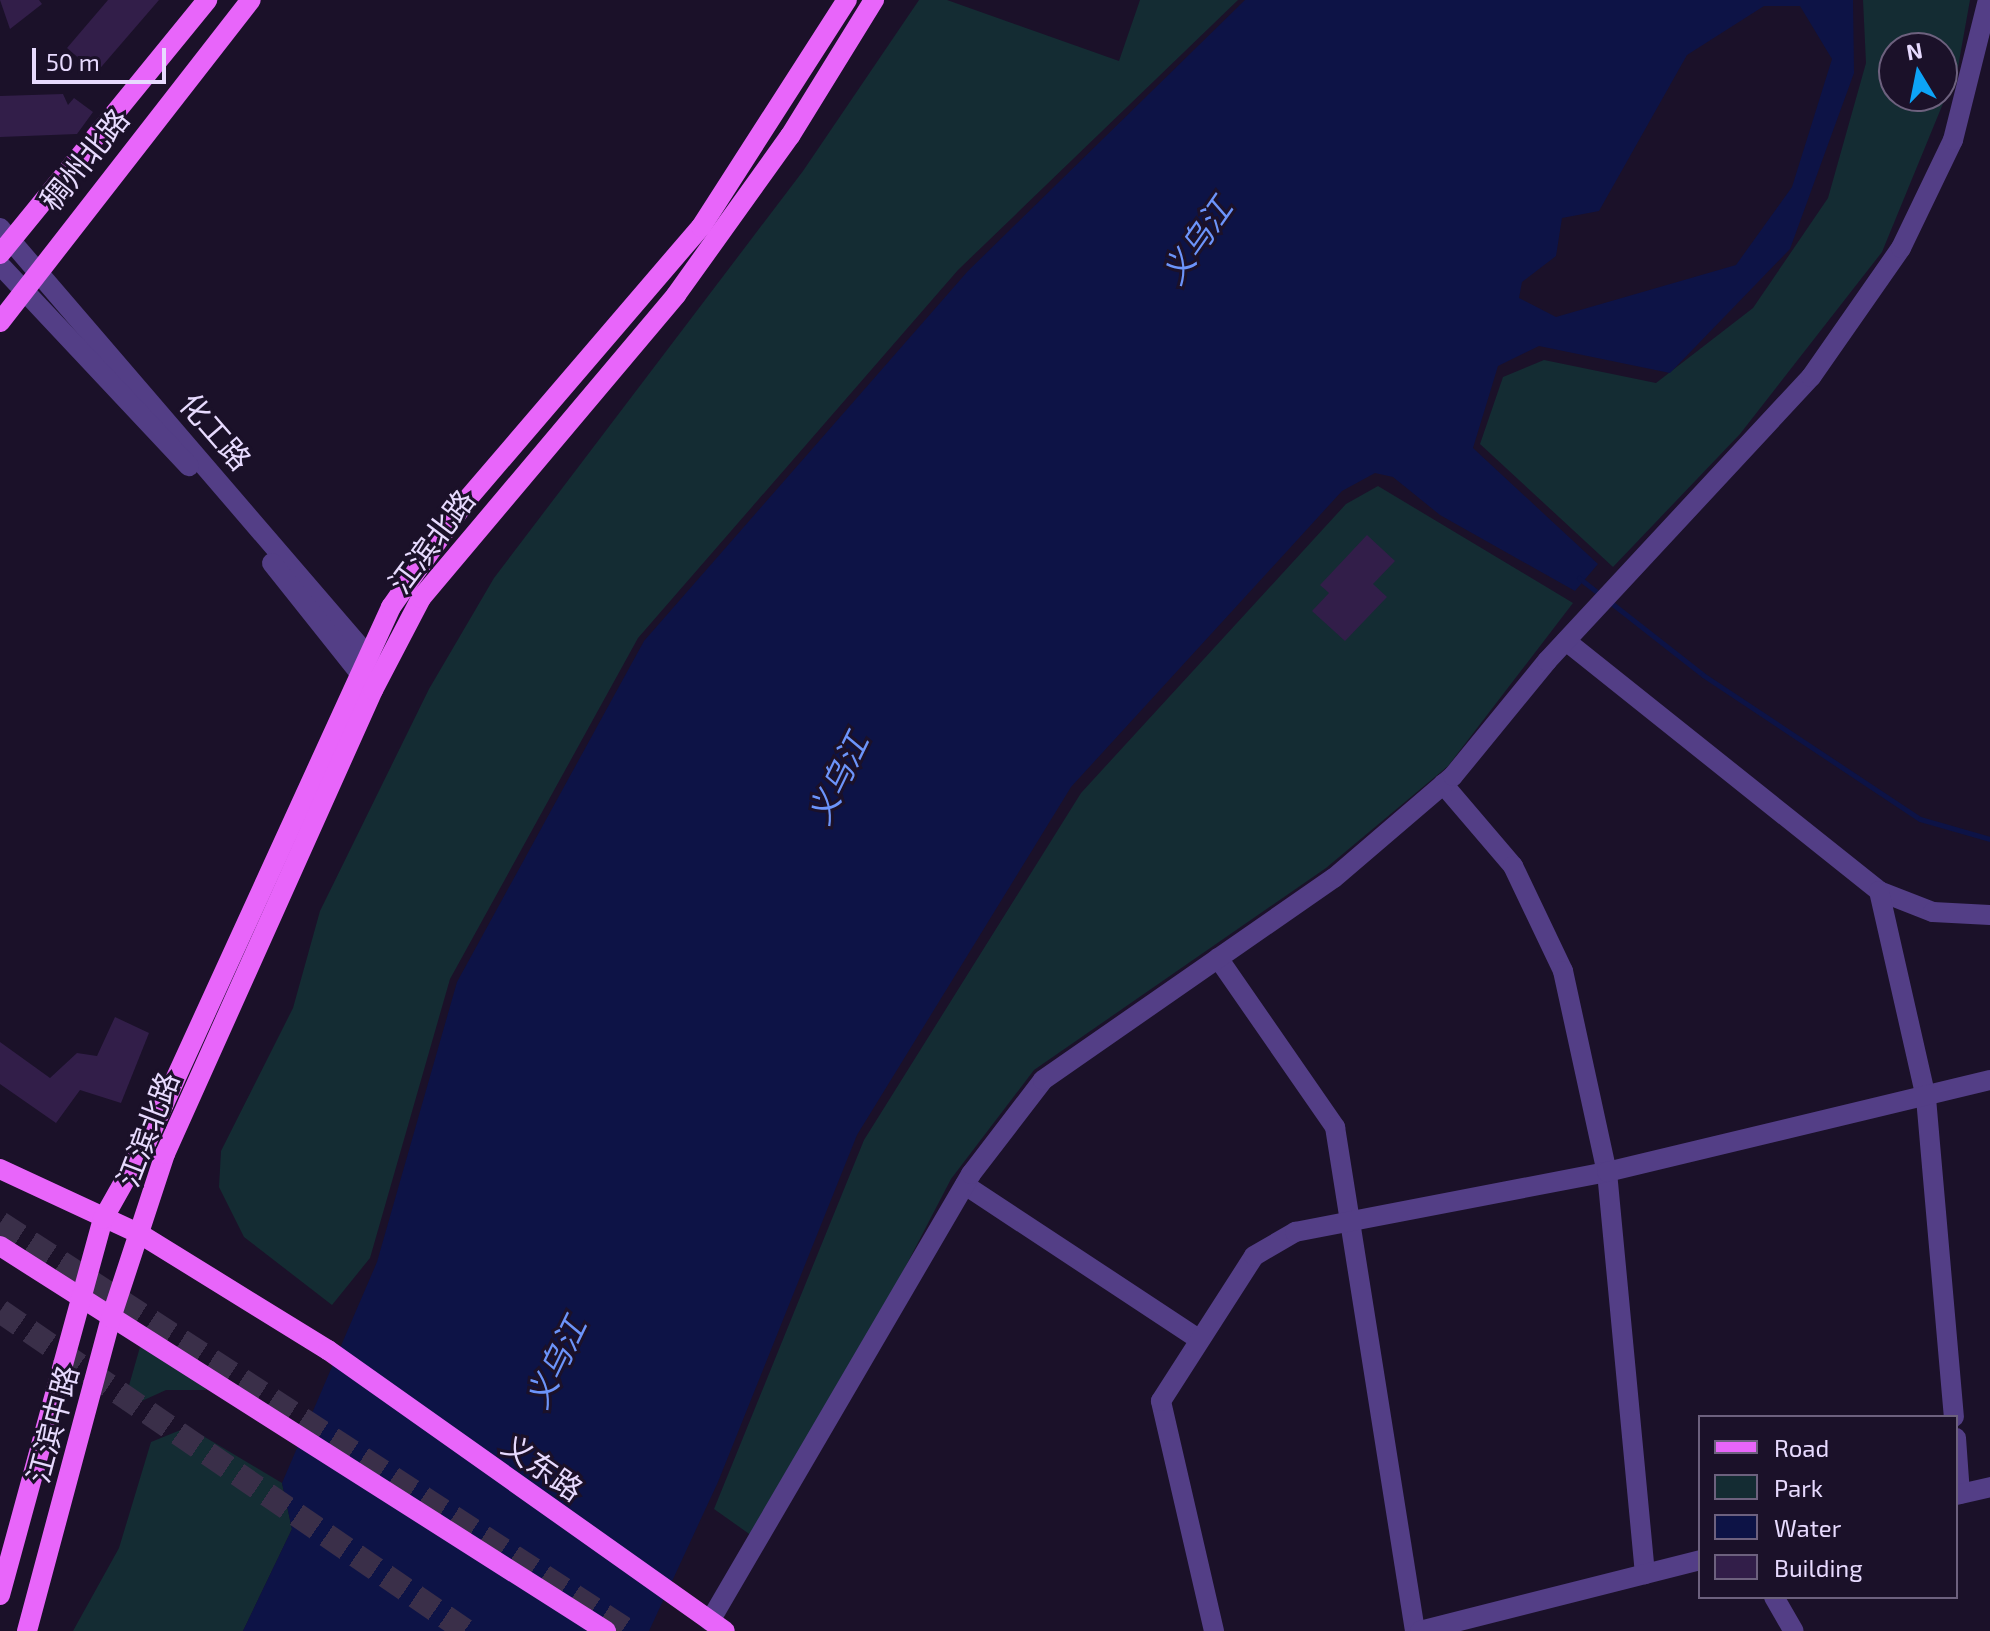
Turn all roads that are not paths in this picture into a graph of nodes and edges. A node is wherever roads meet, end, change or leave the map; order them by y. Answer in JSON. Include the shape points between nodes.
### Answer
{"nodes":[{"id":1,"x":207,"y":0,"type":"edge"},
{"id":2,"x":251,"y":0,"type":"edge"},
{"id":3,"x":847,"y":0,"type":"edge"},
{"id":4,"x":874,"y":0,"type":"edge"},
{"id":5,"x":1988,"y":0,"type":"edge"},
{"id":6,"x":4,"y":241,"type":"edge"},
{"id":7,"x":0,"y":265,"type":"edge"},
{"id":8,"x":37,"y":270,"type":"junction"},
{"id":9,"x":26,"y":289,"type":"junction"},
{"id":10,"x":0,"y":322,"type":"edge"},
{"id":11,"x":1566,"y":641,"type":"junction"},
{"id":12,"x":363,"y":662,"type":"junction"},
{"id":13,"x":378,"y":683,"type":"junction"},
{"id":14,"x":1443,"y":784,"type":"junction"},
{"id":15,"x":1879,"y":891,"type":"junction"},
{"id":16,"x":1990,"y":915,"type":"edge"},
{"id":17,"x":1218,"y":958,"type":"junction"},
{"id":18,"x":1990,"y":1080,"type":"edge"},
{"id":19,"x":1926,"y":1098,"type":"junction"},
{"id":20,"x":0,"y":1169,"type":"edge"},
{"id":21,"x":1607,"y":1172,"type":"junction"},
{"id":22,"x":965,"y":1185,"type":"junction"},
{"id":23,"x":103,"y":1219,"type":"junction"},
{"id":24,"x":1354,"y":1226,"type":"junction"},
{"id":25,"x":140,"y":1234,"type":"junction"},
{"id":26,"x":0,"y":1246,"type":"edge"},
{"id":27,"x":80,"y":1299,"type":"junction"},
{"id":28,"x":111,"y":1318,"type":"junction"},
{"id":29,"x":1197,"y":1338,"type":"junction"},
{"id":30,"x":1954,"y":1415,"type":"edge"},
{"id":31,"x":1990,"y":1487,"type":"edge"},
{"id":32,"x":1958,"y":1495,"type":"edge"},
{"id":33,"x":1698,"y":1561,"type":"edge"},
{"id":34,"x":1645,"y":1574,"type":"junction"},
{"id":35,"x":0,"y":1595,"type":"edge"},
{"id":36,"x":1775,"y":1599,"type":"edge"},
{"id":37,"x":717,"y":1626,"type":"edge"},
{"id":38,"x":27,"y":1631,"type":"edge"},
{"id":39,"x":606,"y":1631,"type":"edge"},
{"id":40,"x":1214,"y":1631,"type":"edge"},
{"id":41,"x":1417,"y":1631,"type":"edge"},
{"id":42,"x":1794,"y":1631,"type":"edge"}],
"edges":[{"from":1,"to":6,"type":"main road","name":"稠州北路"},
{"from":2,"to":8,"type":"main road","name":"稠州北路"},
{"from":3,"to":12,"type":"main road","name":"江滨北路","via":[[701,227],[465,502]]},
{"from":4,"to":13,"type":"main road","name":"江滨北路","via":[[790,136],[676,295],[421,598]]},
{"from":5,"to":11,"type":"street","via":[[1953,140],[1901,248],[1811,377]]},
{"from":6,"to":8,"type":"street","name":"化工路"},
{"from":7,"to":9,"type":"street","name":"化工路"},
{"from":8,"to":9,"type":"main road","name":"稠州北路"},
{"from":8,"to":12,"type":"street","name":"化工路"},
{"from":9,"to":10,"type":"main road","name":"稠州北路"},
{"from":9,"to":12,"type":"street","name":"化工路"},
{"from":11,"to":14,"type":"street"},
{"from":11,"to":15,"type":"street"},
{"from":12,"to":13,"type":"street","name":"化工路"},
{"from":12,"to":23,"type":"main road","name":"江滨北路","via":[[333,742],[147,1141]]},
{"from":13,"to":25,"type":"main road","name":"江滨北路","via":[[165,1154]]},
{"from":14,"to":17,"type":"street","via":[[1334,878]]},
{"from":14,"to":21,"type":"street","via":[[1513,866],[1563,971]]},
{"from":15,"to":16,"type":"street","via":[[1933,912]]},
{"from":15,"to":19,"type":"street"},
{"from":17,"to":22,"type":"street","via":[[1043,1080]]},
{"from":17,"to":24,"type":"street","via":[[1335,1127]]},
{"from":18,"to":19,"type":"street"},
{"from":19,"to":21,"type":"street"},
{"from":19,"to":30,"type":"street"},
{"from":20,"to":23,"type":"main road","name":"义东路"},
{"from":21,"to":24,"type":"street"},
{"from":21,"to":34,"type":"street"},
{"from":22,"to":29,"type":"street"},
{"from":22,"to":37,"type":"street"},
{"from":23,"to":25,"type":"main road","name":"义东路"},
{"from":23,"to":27,"type":"main road","name":"江滨中路"},
{"from":24,"to":29,"type":"street","via":[[1295,1232],[1254,1256]]},
{"from":24,"to":41,"type":"street","via":[[1370,1373]]},
{"from":25,"to":28,"type":"main road","name":"江滨中路"},
{"from":25,"to":37,"type":"main road","name":"义东路","via":[[328,1350]]},
{"from":26,"to":27,"type":"main road"},
{"from":27,"to":28,"type":"main road"},
{"from":27,"to":35,"type":"main road","name":"江滨中路"},
{"from":28,"to":38,"type":"main road","name":"江滨中路"},
{"from":28,"to":39,"type":"main road"},
{"from":29,"to":40,"type":"street","via":[[1161,1401]]},
{"from":31,"to":32,"type":"street"},
{"from":33,"to":34,"type":"street"},
{"from":34,"to":41,"type":"street"},
{"from":36,"to":42,"type":"street"}]}
